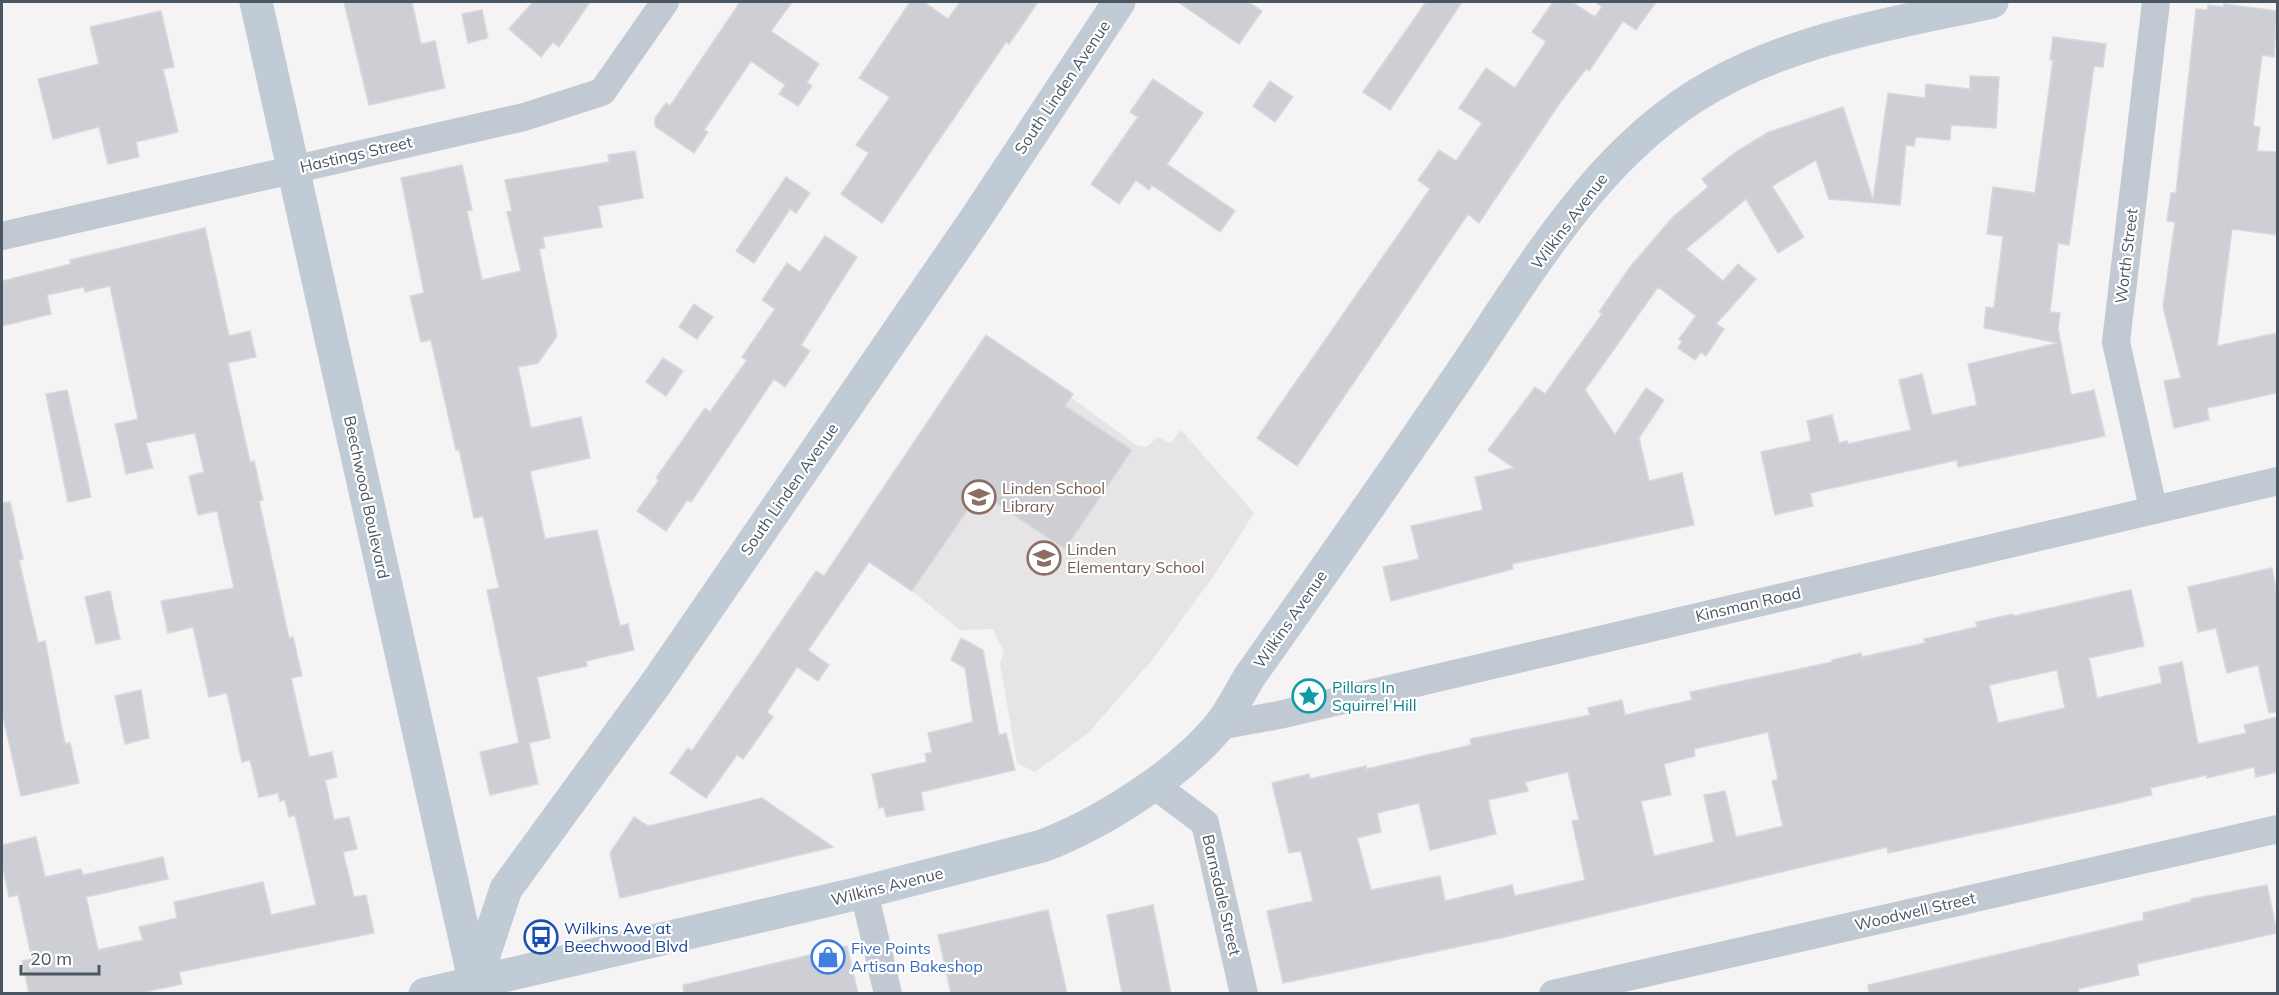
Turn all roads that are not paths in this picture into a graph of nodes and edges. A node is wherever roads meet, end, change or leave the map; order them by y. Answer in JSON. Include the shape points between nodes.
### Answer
{"nodes":[{"id":1,"x":256,"y":2,"type":"edge"},
{"id":2,"x":665,"y":2,"type":"edge"},
{"id":3,"x":1992,"y":2,"type":"edge"},
{"id":4,"x":2156,"y":2,"type":"edge"},
{"id":5,"x":1112,"y":4,"type":"edge"},
{"id":6,"x":294,"y":168,"type":"junction"},
{"id":7,"x":2,"y":236,"type":"edge"},
{"id":8,"x":2277,"y":481,"type":"edge"},
{"id":9,"x":2153,"y":508,"type":"junction"},
{"id":10,"x":1219,"y":726,"type":"junction"},
{"id":11,"x":1154,"y":785,"type":"junction"},
{"id":12,"x":2277,"y":829,"type":"edge"},
{"id":13,"x":864,"y":892,"type":"junction"},
{"id":14,"x":476,"y":988,"type":"edge"},
{"id":15,"x":425,"y":993,"type":"edge"},
{"id":16,"x":888,"y":993,"type":"edge"},
{"id":17,"x":1244,"y":993,"type":"edge"},
{"id":18,"x":1553,"y":993,"type":"edge"}],
"edges":[{"from":1,"to":6,"type":"main road","name":"Beechwood Boulevard"},
{"from":2,"to":6,"type":"street","name":"Hastings Street","via":[[603,92],[524,117]]},
{"from":3,"to":10,"type":"main road","name":"Wilkins Avenue","via":[[1781,52],[1676,109],[1610,166],[1582,198]]},
{"from":4,"to":9,"type":"street","name":"Worth Street","via":[[2116,342]]},
{"from":5,"to":14,"type":"main road","name":"South Linden Avenue","via":[[976,218],[663,672],[506,889]]},
{"from":6,"to":7,"type":"street","name":"Hastings Street"},
{"from":6,"to":14,"type":"main road","name":"Beechwood Boulevard"},
{"from":8,"to":9,"type":"street","name":"Kinsman Road"},
{"from":9,"to":10,"type":"street","name":"Kinsman Road","via":[[1290,713]]},
{"from":10,"to":11,"type":"main road","name":"Wilkins Avenue"},
{"from":11,"to":13,"type":"main road","name":"Wilkins Avenue","via":[[1070,836]]},
{"from":11,"to":17,"type":"street","name":"Barnsdale Street","via":[[1205,823]]},
{"from":12,"to":18,"type":"street","name":"Woodwell Street"},
{"from":13,"to":14,"type":"main road","name":"Wilkins Avenue"},
{"from":13,"to":16,"type":"street"},
{"from":14,"to":15,"type":"main road","name":"Wilkins Avenue"}]}
